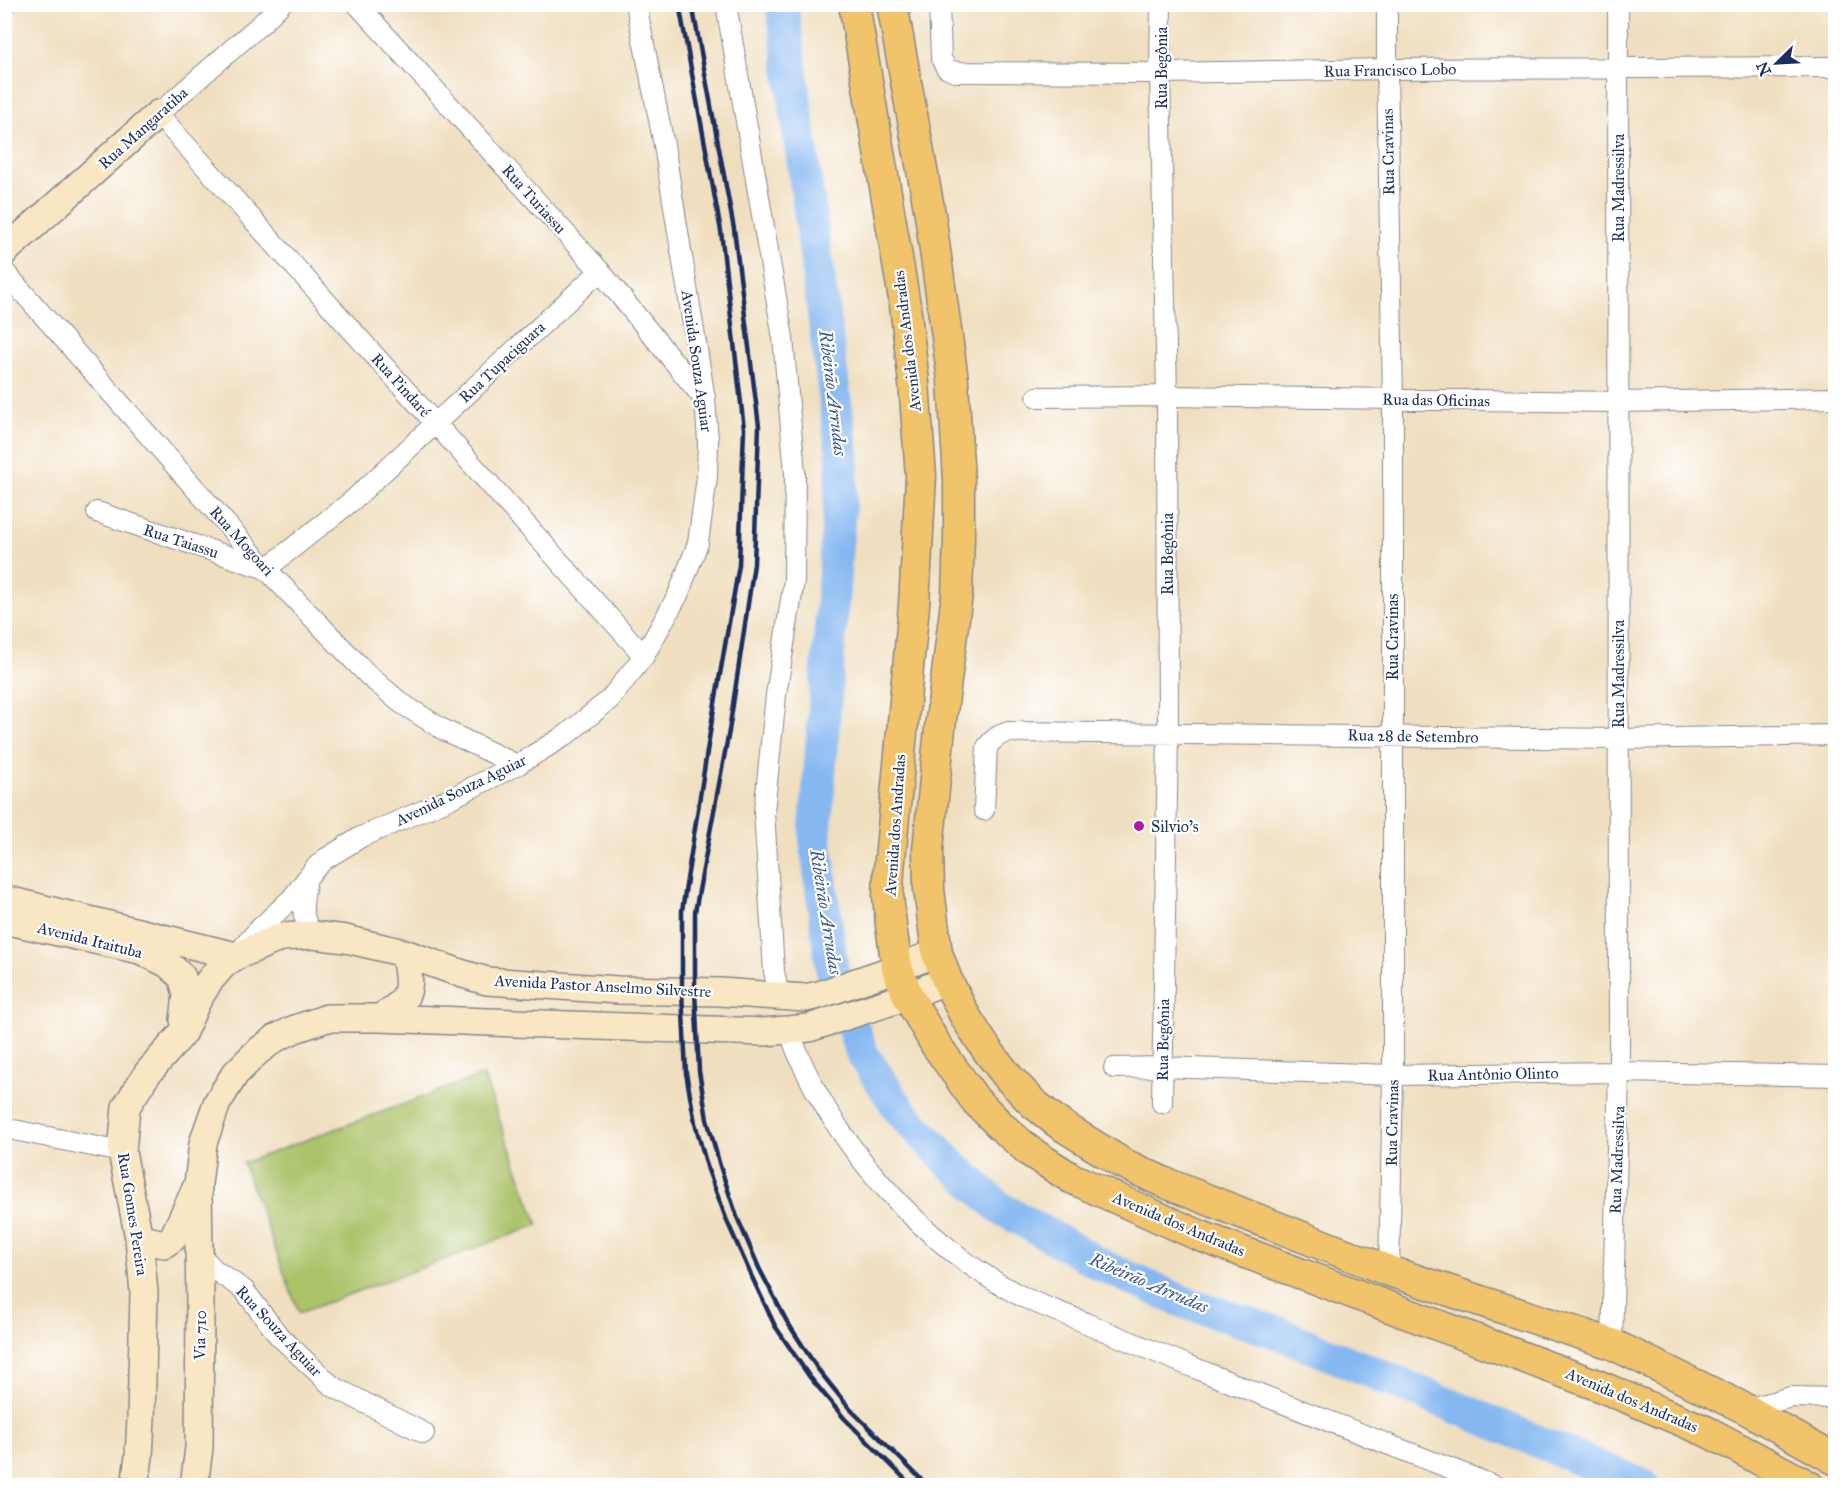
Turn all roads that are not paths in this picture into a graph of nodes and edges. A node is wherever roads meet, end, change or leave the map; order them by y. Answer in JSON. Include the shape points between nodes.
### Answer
{"nodes":[{"id":1,"x":281,"y":4,"type":"edge"},
{"id":2,"x":357,"y":4,"type":"edge"},
{"id":3,"x":636,"y":4,"type":"edge"},
{"id":4,"x":726,"y":4,"type":"edge"},
{"id":5,"x":854,"y":4,"type":"edge"},
{"id":6,"x":939,"y":4,"type":"edge"},
{"id":7,"x":1161,"y":4,"type":"edge"},
{"id":8,"x":1387,"y":4,"type":"edge"},
{"id":9,"x":1618,"y":4,"type":"edge"},
{"id":10,"x":895,"y":12,"type":"edge"},
{"id":11,"x":1836,"y":67,"type":"edge"},
{"id":12,"x":1387,"y":69,"type":"junction"},
{"id":13,"x":1619,"y":69,"type":"junction"},
{"id":14,"x":1160,"y":73,"type":"junction"},
{"id":15,"x":158,"y":114,"type":"junction"},
{"id":16,"x":4,"y":252,"type":"edge"},
{"id":17,"x":4,"y":271,"type":"edge"},
{"id":18,"x":600,"y":271,"type":"junction"},
{"id":19,"x":1167,"y":396,"type":"junction"},
{"id":20,"x":1037,"y":397,"type":"dead end"},
{"id":21,"x":1836,"y":398,"type":"edge"},
{"id":22,"x":705,"y":399,"type":"junction"},
{"id":23,"x":1393,"y":399,"type":"junction"},
{"id":24,"x":1618,"y":402,"type":"junction"},
{"id":25,"x":435,"y":424,"type":"junction"},
{"id":26,"x":97,"y":512,"type":"dead end"},
{"id":27,"x":266,"y":569,"type":"junction"},
{"id":28,"x":644,"y":656,"type":"junction"},
{"id":29,"x":1168,"y":733,"type":"junction"},
{"id":30,"x":1836,"y":735,"type":"edge"},
{"id":31,"x":1392,"y":736,"type":"junction"},
{"id":32,"x":1618,"y":739,"type":"junction"},
{"id":33,"x":517,"y":765,"type":"junction"},
{"id":34,"x":984,"y":810,"type":"dead end"},
{"id":35,"x":306,"y":881,"type":"junction"},
{"id":36,"x":4,"y":899,"type":"edge"},
{"id":37,"x":4,"y":920,"type":"edge"},
{"id":38,"x":313,"y":935,"type":"junction"},
{"id":39,"x":404,"y":953,"type":"junction"},
{"id":40,"x":236,"y":956,"type":"junction"},
{"id":41,"x":942,"y":966,"type":"junction"},
{"id":42,"x":889,"y":971,"type":"junction"},
{"id":43,"x":779,"y":997,"type":"junction"},
{"id":44,"x":899,"y":999,"type":"junction"},
{"id":45,"x":380,"y":1018,"type":"junction"},
{"id":46,"x":799,"y":1029,"type":"junction"},
{"id":47,"x":182,"y":1034,"type":"junction"},
{"id":48,"x":1162,"y":1067,"type":"junction"},
{"id":49,"x":1114,"y":1068,"type":"dead end"},
{"id":50,"x":1619,"y":1072,"type":"junction"},
{"id":51,"x":1393,"y":1075,"type":"junction"},
{"id":52,"x":1834,"y":1076,"type":"edge"},
{"id":53,"x":1162,"y":1103,"type":"dead end"},
{"id":54,"x":4,"y":1128,"type":"edge"},
{"id":55,"x":122,"y":1152,"type":"junction"},
{"id":56,"x":198,"y":1184,"type":"junction"},
{"id":57,"x":139,"y":1238,"type":"junction"},
{"id":58,"x":200,"y":1254,"type":"junction"},
{"id":59,"x":1389,"y":1270,"type":"junction"},
{"id":60,"x":229,"y":1279,"type":"junction"},
{"id":61,"x":200,"y":1302,"type":"junction"},
{"id":62,"x":1612,"y":1344,"type":"junction"},
{"id":63,"x":1836,"y":1398,"type":"edge"},
{"id":64,"x":1746,"y":1410,"type":"junction"},
{"id":65,"x":424,"y":1433,"type":"dead end"},
{"id":66,"x":1836,"y":1460,"type":"edge"},
{"id":67,"x":135,"y":1485,"type":"edge"},
{"id":68,"x":194,"y":1485,"type":"edge"},
{"id":69,"x":1496,"y":1485,"type":"edge"},
{"id":70,"x":1809,"y":1485,"type":"edge"}],
"edges":[{"from":1,"to":15,"type":"street","name":"Rua Mangaratiba"},
{"from":2,"to":18,"type":"street","name":"Rua Turiassu"},
{"from":3,"to":22,"type":"street","name":"Avenida Souza Aguiar","via":[[664,145]]},
{"from":4,"to":43,"type":"street","via":[[783,338],[795,473],[794,581],[776,695],[764,812]]},
{"from":5,"to":42,"type":"main road","name":"Avenida dos Andradas","via":[[905,305],[921,476],[914,604],[889,870]]},
{"from":6,"to":14,"type":"street","name":"Rua Francisco Lobo","via":[[941,58],[946,68],[955,72]]},
{"from":7,"to":14,"type":"street","name":"Rua Begônia"},
{"from":8,"to":12,"type":"street","name":"Rua Cravinas"},
{"from":9,"to":13,"type":"street","name":"Rua Madressilva"},
{"from":10,"to":41,"type":"main road","name":"Avenida dos Andradas","via":[[928,202],[952,380],[959,481],[957,594],[928,850],[929,889]]},
{"from":11,"to":13,"type":"street","name":"Rua Francisco Lobo"},
{"from":12,"to":13,"type":"street","name":"Rua Francisco Lobo"},
{"from":12,"to":14,"type":"street","name":"Rua Francisco Lobo"},
{"from":12,"to":23,"type":"street","name":"Rua Cravinas"},
{"from":13,"to":24,"type":"street","name":"Rua Madressilva"},
{"from":14,"to":19,"type":"street","name":"Rua Begônia"},
{"from":15,"to":16,"type":"main road","name":"Rua Mangaratiba"},
{"from":15,"to":25,"type":"street","name":"Rua Pindaré"},
{"from":17,"to":27,"type":"street","name":"Rua Mogoari"},
{"from":18,"to":22,"type":"street","name":"Rua Turiassu"},
{"from":18,"to":25,"type":"street","name":"Rua Tupaciguara"},
{"from":19,"to":20,"type":"street","name":"Rua das Oficinas"},
{"from":19,"to":23,"type":"street","name":"Rua das Oficinas"},
{"from":19,"to":29,"type":"street","name":"Rua Begônia"},
{"from":21,"to":24,"type":"street","name":"Rua das Oficinas"},
{"from":22,"to":28,"type":"street","name":"Avenida Souza Aguiar","via":[[707,477],[698,543],[678,595]]},
{"from":23,"to":24,"type":"street","name":"Rua das Oficinas"},
{"from":23,"to":31,"type":"street","name":"Rua Cravinas"},
{"from":24,"to":32,"type":"street","name":"Rua Madressilva"},
{"from":25,"to":27,"type":"street","name":"Rua Tupaciguara","via":[[353,500]]},
{"from":25,"to":28,"type":"street","name":"Rua Pindaré"},
{"from":26,"to":27,"type":"street","name":"Rua Taiassu"},
{"from":27,"to":33,"type":"street","name":"Rua Mogoari","via":[[401,704],[442,729]]},
{"from":28,"to":33,"type":"street","name":"Avenida Souza Aguiar","via":[[610,699],[566,735]]},
{"from":29,"to":31,"type":"street","name":"Rua 28 de Setembro"},
{"from":29,"to":34,"type":"street","name":"Rua 28 de Setembro","via":[[999,735],[987,747],[985,756]]},
{"from":29,"to":48,"type":"street","name":"Rua Begônia"},
{"from":30,"to":32,"type":"street","name":"Rua 28 de Setembro"},
{"from":31,"to":32,"type":"street","name":"Rua 28 de Setembro"},
{"from":31,"to":51,"type":"street","name":"Rua Cravinas"},
{"from":32,"to":50,"type":"street","name":"Rua Madressilva"},
{"from":33,"to":35,"type":"street","name":"Avenida Souza Aguiar","via":[[361,837],[325,859]]},
{"from":35,"to":38,"type":"street","via":[[302,906],[304,921]]},
{"from":35,"to":40,"type":"street","name":"Avenida Souza Aguiar"},
{"from":36,"to":40,"type":"main road","name":"Avenida Itaituba"},
{"from":37,"to":47,"type":"main road","name":"Avenida Itaituba","via":[[140,950],[168,964],[182,977],[187,994]]},
{"from":38,"to":39,"type":"main road","name":"Avenida Pastor Anselmo Silvestre"},
{"from":38,"to":40,"type":"main road","name":"Avenida Pastor Anselmo Silvestre","via":[[282,937]]},
{"from":39,"to":43,"type":"main road","name":"Avenida Pastor Anselmo Silvestre","via":[[487,981],[511,984]]},
{"from":39,"to":45,"type":"main road","via":[[410,977],[408,990],[394,1010]]},
{"from":40,"to":47,"type":"main road","name":"Rua Gomes Pereira","via":[[209,981]]},
{"from":41,"to":42,"type":"main road","name":"Avenida Pastor Anselmo Silvestre"},
{"from":41,"to":44,"type":"main road"},
{"from":41,"to":59,"type":"main road","name":"Avenida dos Andradas","via":[[965,1016],[1009,1078],[1050,1116],[1085,1141],[1162,1182]]},
{"from":42,"to":43,"type":"main road","name":"Avenida Pastor Anselmo Silvestre","via":[[819,995]]},
{"from":42,"to":44,"type":"main road","name":"Avenida dos Andradas"},
{"from":44,"to":46,"type":"main road"},
{"from":44,"to":70,"type":"main road","name":"Avenida dos Andradas","via":[[976,1101],[1029,1151],[1071,1178],[1198,1235],[1597,1384],[1708,1432]]},
{"from":45,"to":46,"type":"main road","via":[[764,1032]]},
{"from":45,"to":56,"type":"main road","via":[[327,1018],[276,1038],[257,1052],[234,1074],[217,1103],[203,1143]]},
{"from":46,"to":69,"type":"street","via":[[807,1074],[828,1114],[865,1164],[899,1204],[994,1280],[1175,1360]]},
{"from":47,"to":55,"type":"main road","name":"Rua Gomes Pereira","via":[[147,1074],[126,1107]]},
{"from":48,"to":49,"type":"street","name":"Rua Antônio Olinto"},
{"from":48,"to":51,"type":"street","name":"Rua Antônio Olinto"},
{"from":48,"to":53,"type":"street","name":"Rua Begônia"},
{"from":50,"to":51,"type":"street","name":"Rua Antônio Olinto"},
{"from":50,"to":52,"type":"street","name":"Rua Antônio Olinto"},
{"from":50,"to":62,"type":"street","name":"Rua Madressilva"},
{"from":51,"to":59,"type":"street","name":"Rua Cravinas"},
{"from":54,"to":55,"type":"street"},
{"from":55,"to":57,"type":"main road","name":"Rua Gomes Pereira"},
{"from":56,"to":57,"type":"main road","via":[[173,1238],[164,1244]]},
{"from":56,"to":58,"type":"main road","name":"Via 710"},
{"from":57,"to":67,"type":"main road","name":"Rua Gomes Pereira","via":[[144,1304],[141,1428]]},
{"from":58,"to":60,"type":"street","name":"Rua Souza Aguiar"},
{"from":58,"to":61,"type":"main road","name":"Via 710"},
{"from":59,"to":62,"type":"main road","name":"Avenida dos Andradas"},
{"from":60,"to":61,"type":"street","name":"Rua Souza Aguiar","via":[[216,1278],[208,1284]]},
{"from":60,"to":65,"type":"street","name":"Rua Souza Aguiar","via":[[244,1290],[279,1336],[332,1386]]},
{"from":61,"to":68,"type":"main road","name":"Via 710","via":[[199,1448]]},
{"from":62,"to":64,"type":"main road","name":"Avenida dos Andradas"},
{"from":63,"to":64,"type":"street","via":[[1791,1397]]},
{"from":64,"to":66,"type":"main road","name":"Avenida dos Andradas"}]}
